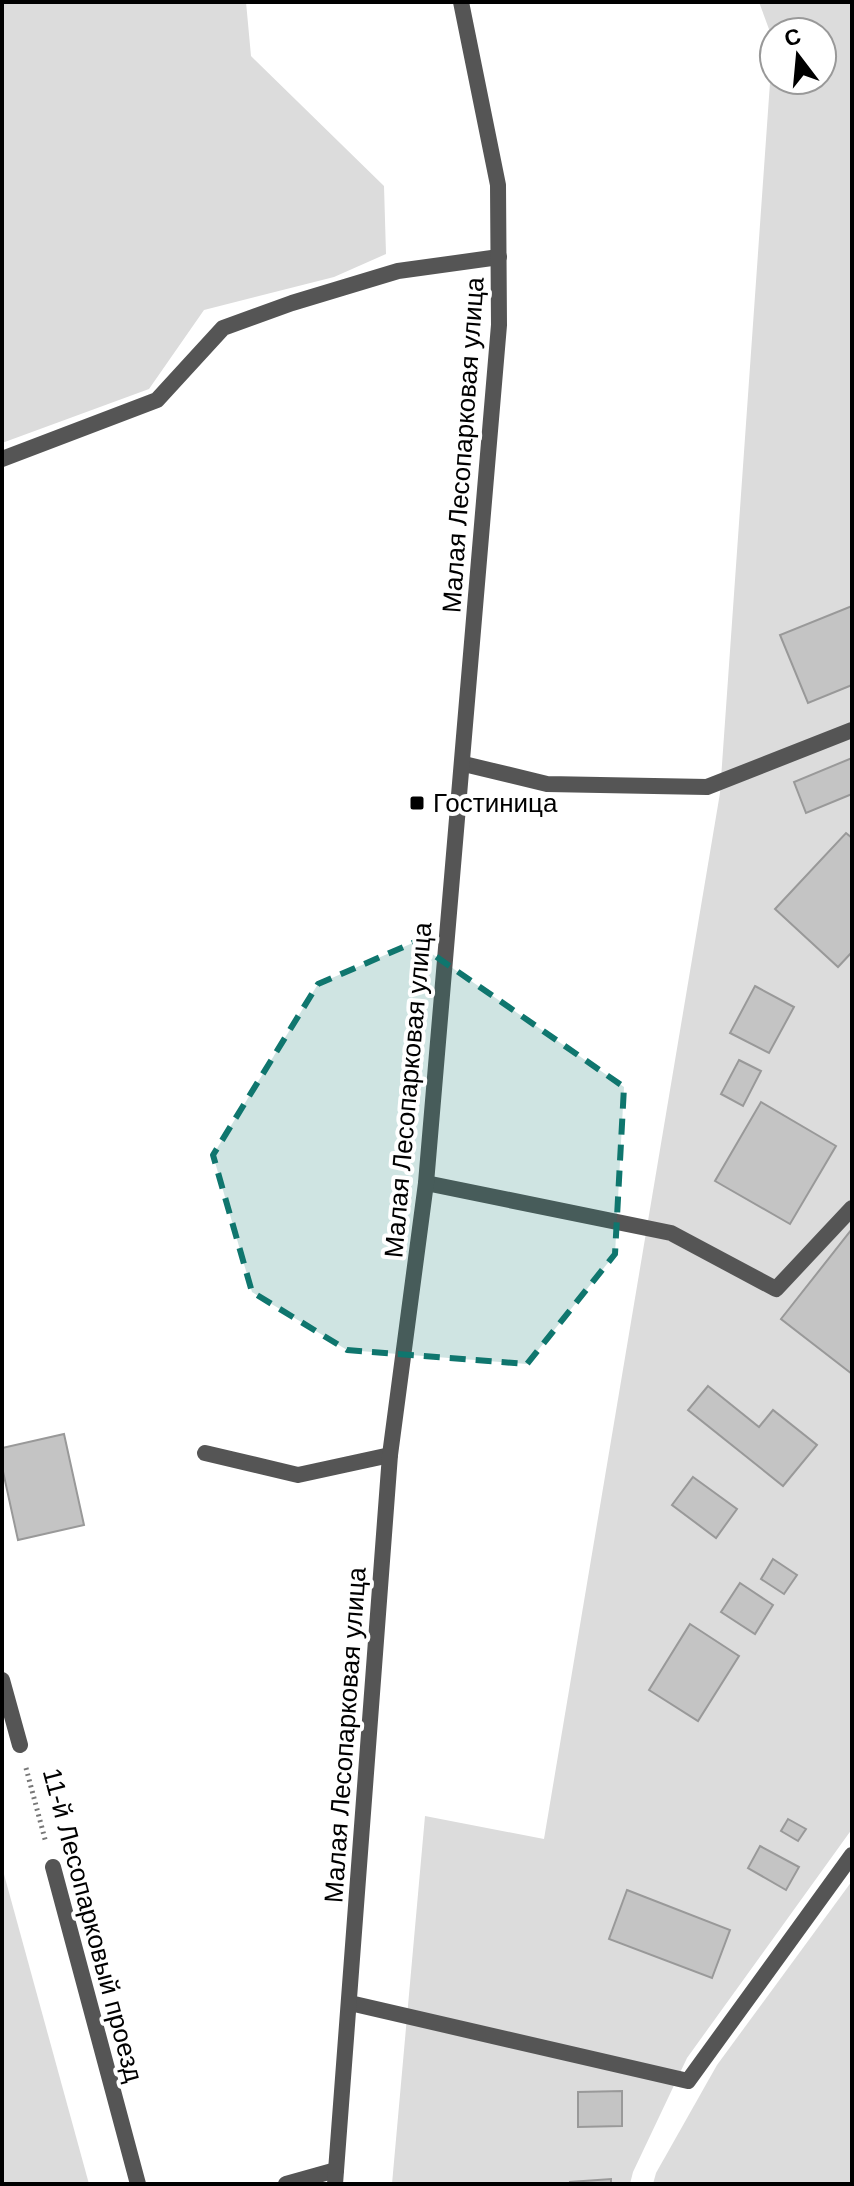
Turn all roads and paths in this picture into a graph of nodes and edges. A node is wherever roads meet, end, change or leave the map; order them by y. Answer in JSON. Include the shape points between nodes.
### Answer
{"nodes":[{"id":1,"x":461,"y":2,"type":"edge"},
{"id":2,"x":499,"y":257,"type":"junction"},
{"id":3,"x":2,"y":459,"type":"edge"},
{"id":4,"x":852,"y":730,"type":"edge"},
{"id":5,"x":464,"y":764,"type":"junction"},
{"id":6,"x":426,"y":1183,"type":"junction"},
{"id":7,"x":852,"y":1208,"type":"edge"},
{"id":8,"x":205,"y":1453,"type":"dead end"},
{"id":9,"x":390,"y":1455,"type":"junction"},
{"id":10,"x":2,"y":1680,"type":"edge"},
{"id":11,"x":20,"y":1745,"type":"joint"},
{"id":12,"x":852,"y":1855,"type":"edge"},
{"id":13,"x":53,"y":1867,"type":"joint"},
{"id":14,"x":350,"y":2003,"type":"junction"},
{"id":15,"x":336,"y":2177,"type":"edge"},
{"id":16,"x":138,"y":2184,"type":"edge"},
{"id":17,"x":286,"y":2184,"type":"edge"}],
"edges":[{"from":1,"to":2,"type":"street","name":"Малая Лесопарковая улица","via":[[498,185]]},
{"from":2,"to":3,"type":"street","via":[[398,271],[223,328],[157,400]]},
{"from":2,"to":5,"type":"street","name":"Малая Лесопарковая улица","via":[[499,325]]},
{"from":4,"to":5,"type":"street","via":[[707,787],[547,784]]},
{"from":5,"to":6,"type":"street","name":"Малая Лесопарковая улица"},
{"from":6,"to":7,"type":"street","via":[[671,1233],[776,1289]]},
{"from":6,"to":9,"type":"street","name":"Малая Лесопарковая улица"},
{"from":8,"to":9,"type":"street","via":[[298,1475]]},
{"from":9,"to":14,"type":"street","name":"Малая Лесопарковая улица"},
{"from":10,"to":11,"type":"street","name":"11-й Лесопарковый проезд"},
{"from":11,"to":13,"type":"path","name":"11-й Лесопарковый проезд"},
{"from":12,"to":14,"type":"street","via":[[688,2081]]},
{"from":13,"to":16,"type":"street","name":"11-й Лесопарковый проезд"},
{"from":14,"to":15,"type":"street","name":"Малая Лесопарковая улица"},
{"from":15,"to":17,"type":"street"}]}
